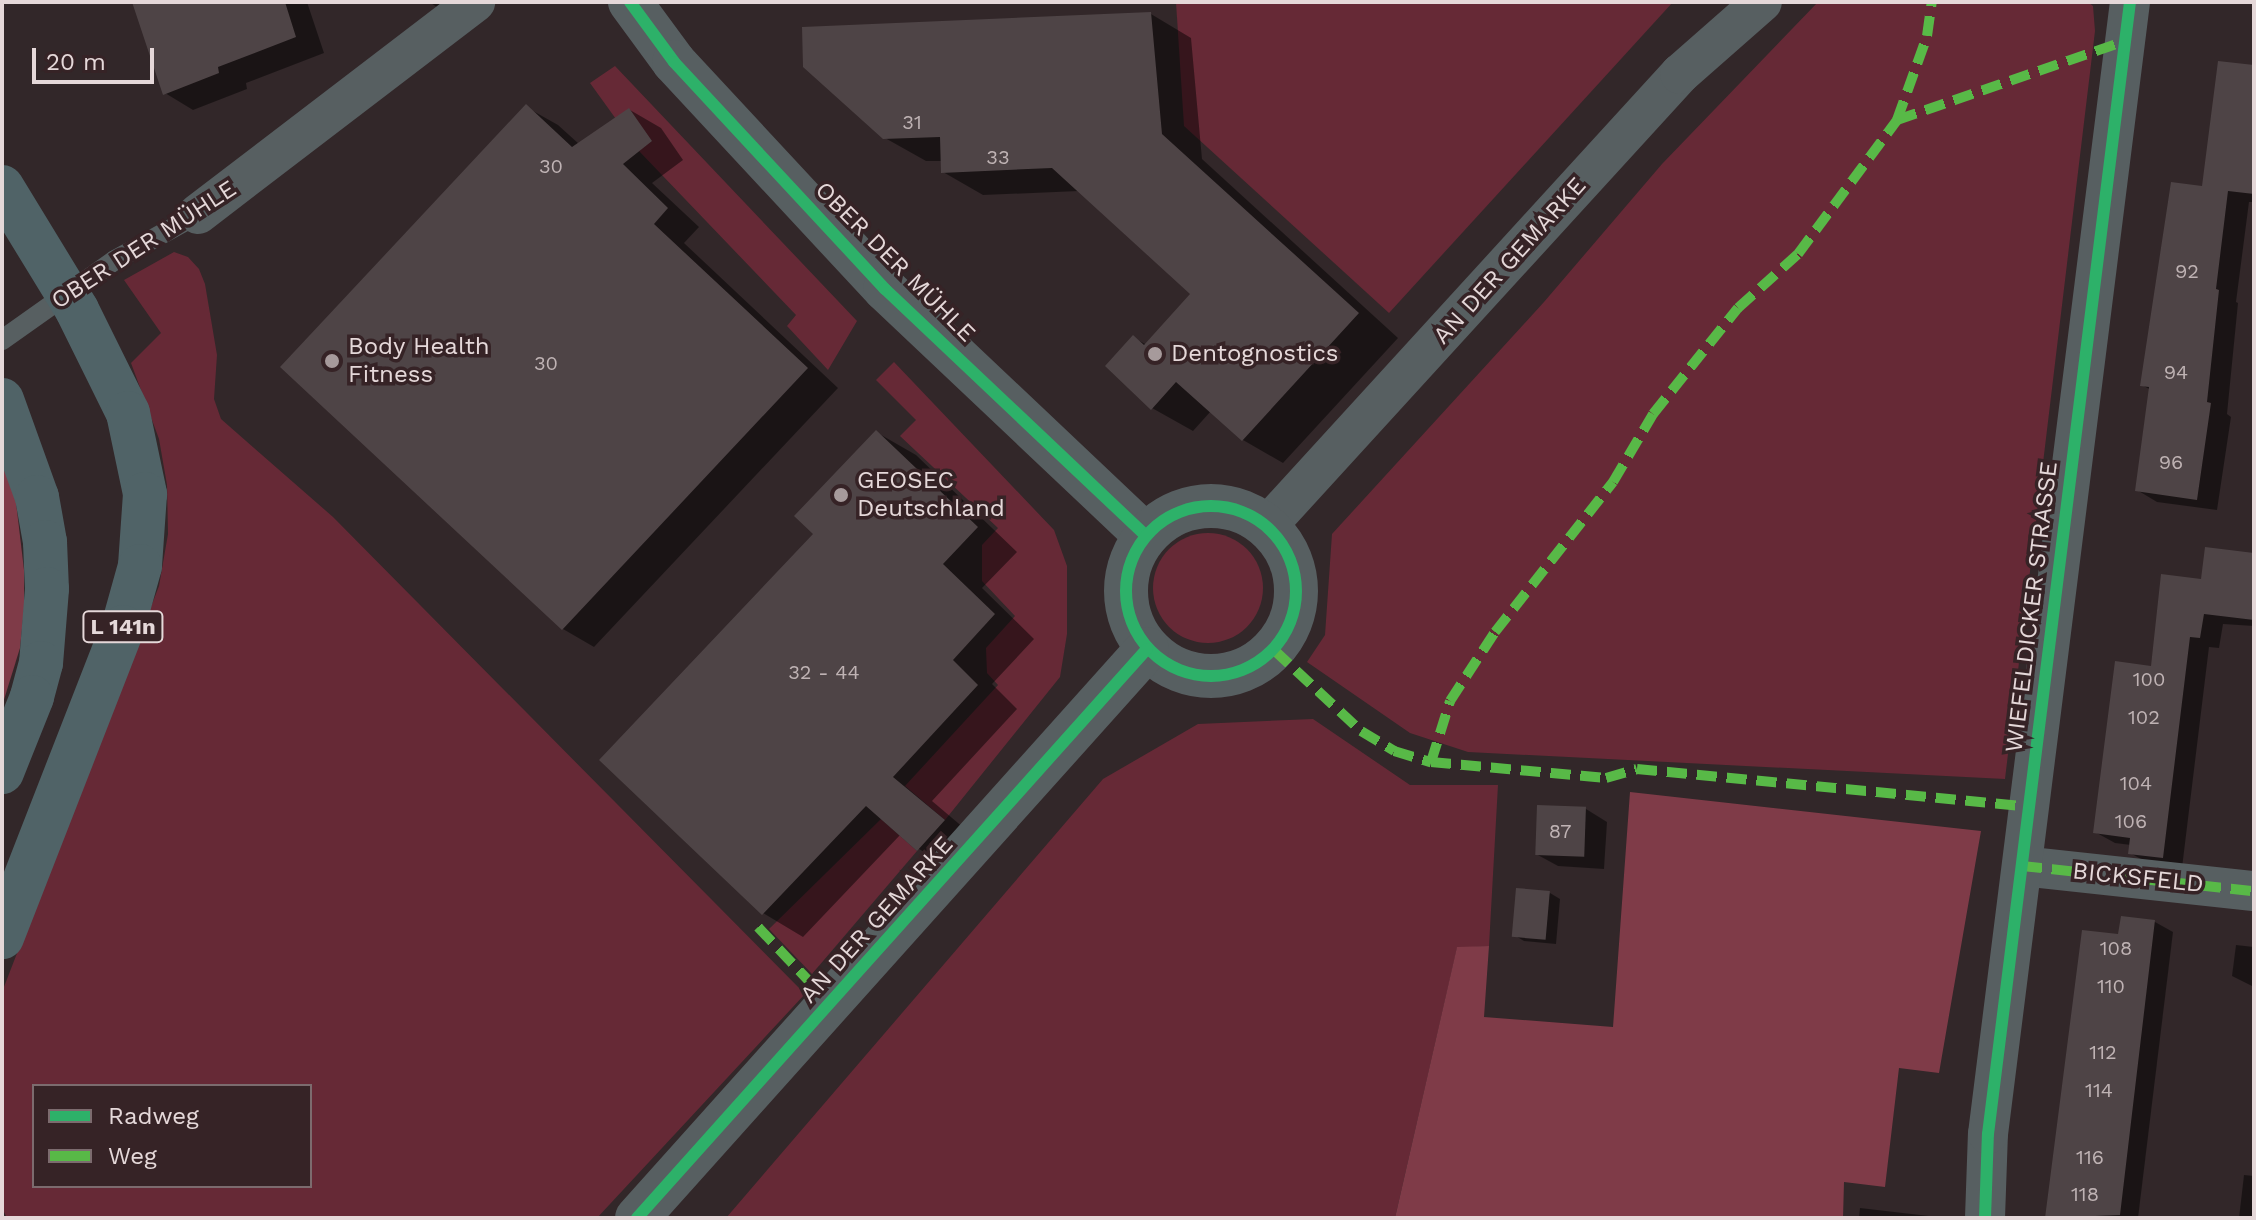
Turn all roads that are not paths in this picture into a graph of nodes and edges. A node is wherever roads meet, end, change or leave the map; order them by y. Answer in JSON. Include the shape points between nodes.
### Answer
{"nodes":[{"id":1,"x":475,"y":2,"type":"edge"},
{"id":2,"x":630,"y":2,"type":"edge"},
{"id":3,"x":1762,"y":2,"type":"edge"},
{"id":4,"x":2130,"y":2,"type":"edge"},
{"id":5,"x":2,"y":187,"type":"edge"},
{"id":6,"x":198,"y":214,"type":"joint"},
{"id":7,"x":2,"y":340,"type":"edge"},
{"id":8,"x":2,"y":400,"type":"edge"},
{"id":9,"x":1266,"y":527,"type":"junction"},
{"id":10,"x":1146,"y":536,"type":"junction"},
{"id":11,"x":1147,"y":649,"type":"junction"},
{"id":12,"x":2,"y":772,"type":"edge"},
{"id":13,"x":2022,"y":866,"type":"junction"},
{"id":14,"x":2254,"y":891,"type":"edge"},
{"id":15,"x":2,"y":937,"type":"edge"},
{"id":16,"x":637,"y":1218,"type":"edge"},
{"id":17,"x":1985,"y":1218,"type":"edge"}],
"edges":[{"from":1,"to":6,"type":"street","name":"OBER DER MÜHLE"},
{"from":2,"to":10,"type":"street","name":"OBER DER MÜHLE","via":[[674,62],[885,289]]},
{"from":3,"to":9,"type":"street","name":"AN DER GEMARKE","via":[[1680,74]]},
{"from":4,"to":13,"type":"street","name":"WIEFELDICKER STRASSE"},
{"from":5,"to":15,"type":"highway","number":"L 141n","via":[[67,294],[128,413],[142,470],[144,532],[123,627]]},
{"from":6,"to":7,"type":"lane","name":"OBER DER MÜHLE","via":[[115,260]]},
{"from":8,"to":12,"type":"highway","number":"L 141n","via":[[37,497],[47,589],[41,663]]},
{"from":9,"to":10,"type":"street","via":[[1249,515],[1198,508],[1171,515]]},
{"from":9,"to":11,"type":"street","via":[[1289,557],[1296,579],[1288,626],[1274,650],[1230,674],[1204,675],[1182,671]]},
{"from":10,"to":11,"type":"street","via":[[1135,554],[1126,593],[1135,630]]},
{"from":11,"to":16,"type":"street","name":"AN DER GEMARKE"},
{"from":13,"to":14,"type":"street","name":"BICKSFELD"},
{"from":13,"to":17,"type":"street","name":"WIEFELDICKER STRASSE","via":[[1988,1134]]}]}
